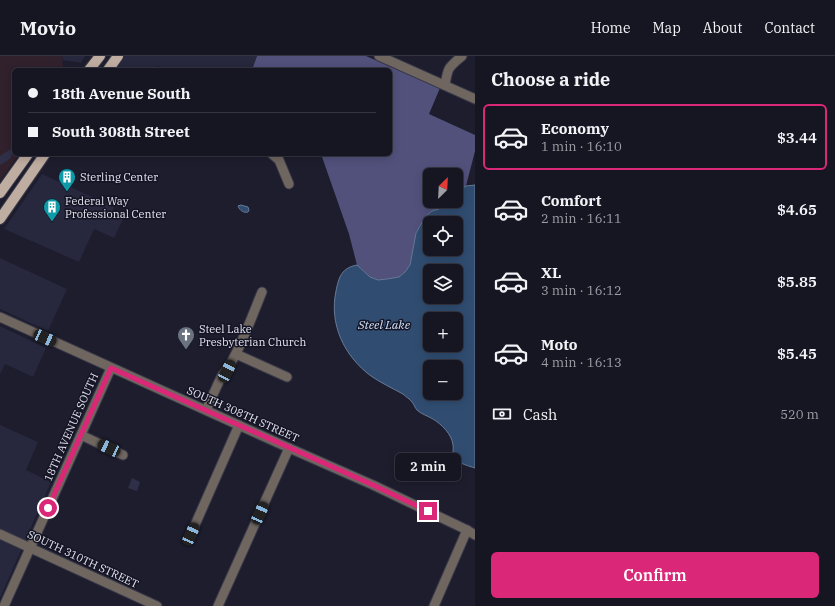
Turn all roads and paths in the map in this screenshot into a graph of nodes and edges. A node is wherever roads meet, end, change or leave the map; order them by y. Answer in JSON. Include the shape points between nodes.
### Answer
{"nodes":[{"id":1,"x":100,"y":56,"type":"edge"},
{"id":2,"x":118,"y":56,"type":"edge"},
{"id":3,"x":379,"y":56,"type":"edge"},
{"id":4,"x":462,"y":56,"type":"edge"},
{"id":5,"x":91,"y":68,"type":"edge"},
{"id":6,"x":109,"y":68,"type":"edge"},
{"id":7,"x":445,"y":85,"type":"junction"},
{"id":8,"x":475,"y":99,"type":"edge"},
{"id":9,"x":27,"y":156,"type":"edge"},
{"id":10,"x":44,"y":156,"type":"edge"},
{"id":11,"x":274,"y":156,"type":"edge"},
{"id":12,"x":289,"y":184,"type":"dead end"},
{"id":13,"x":0,"y":193,"type":"edge"},
{"id":14,"x":0,"y":220,"type":"edge"},
{"id":15,"x":262,"y":292,"type":"dead end"},
{"id":16,"x":0,"y":317,"type":"edge"},
{"id":17,"x":236,"y":354,"type":"junction"},
{"id":18,"x":111,"y":368,"type":"junction"},
{"id":19,"x":287,"y":377,"type":"dead end"},
{"id":20,"x":206,"y":410,"type":"junction"},
{"id":21,"x":239,"y":425,"type":"junction"},
{"id":22,"x":81,"y":435,"type":"junction"},
{"id":23,"x":288,"y":448,"type":"junction"},
{"id":24,"x":123,"y":455,"type":"dead end"},
{"id":25,"x":471,"y":533,"type":"edge"},
{"id":26,"x":0,"y":534,"type":"edge"},
{"id":27,"x":191,"y":534,"type":"dead end"},
{"id":28,"x":30,"y":548,"type":"junction"},
{"id":29,"x":4,"y":606,"type":"edge"},
{"id":30,"x":157,"y":606,"type":"edge"},
{"id":31,"x":218,"y":606,"type":"edge"},
{"id":32,"x":434,"y":606,"type":"edge"}],
"edges":[{"from":1,"to":5,"type":"main road"},
{"from":2,"to":6,"type":"main road"},
{"from":3,"to":7,"type":"street"},
{"from":4,"to":7,"type":"street","via":[[448,70]]},
{"from":7,"to":8,"type":"street"},
{"from":9,"to":13,"type":"main road"},
{"from":10,"to":14,"type":"main road"},
{"from":11,"to":12,"type":"street","via":[[279,160]]},
{"from":15,"to":17,"type":"street"},
{"from":16,"to":18,"type":"street","name":"SOUTH 308TH STREET"},
{"from":17,"to":19,"type":"street"},
{"from":17,"to":20,"type":"street","via":[[222,375]]},
{"from":18,"to":20,"type":"street","name":"SOUTH 308TH STREET"},
{"from":18,"to":22,"type":"street","name":"18TH AVENUE SOUTH"},
{"from":20,"to":21,"type":"street","name":"SOUTH 308TH STREET"},
{"from":21,"to":23,"type":"street","name":"SOUTH 308TH STREET"},
{"from":21,"to":27,"type":"street"},
{"from":22,"to":24,"type":"street"},
{"from":22,"to":28,"type":"street","name":"18TH AVENUE SOUTH"},
{"from":23,"to":25,"type":"street","name":"SOUTH 308TH STREET","via":[[373,485]]},
{"from":23,"to":31,"type":"street"},
{"from":25,"to":32,"type":"street"},
{"from":26,"to":28,"type":"street","name":"SOUTH 310TH STREET"},
{"from":28,"to":29,"type":"street","name":"18TH AVENUE SOUTH"},
{"from":28,"to":30,"type":"street","name":"SOUTH 310TH STREET"}]}
